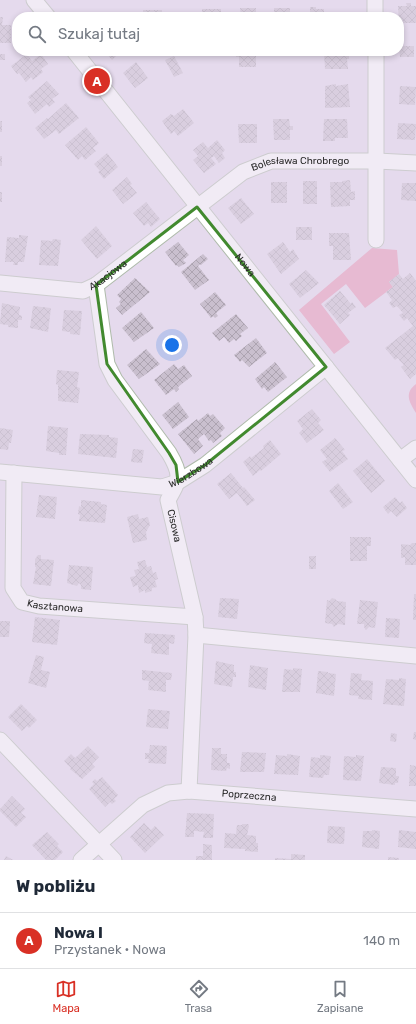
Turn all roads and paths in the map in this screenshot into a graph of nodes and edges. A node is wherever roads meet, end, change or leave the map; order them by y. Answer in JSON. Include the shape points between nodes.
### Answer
{"nodes":[{"id":1,"x":34,"y":0,"type":"edge"},
{"id":2,"x":375,"y":0,"type":"edge"},
{"id":3,"x":44,"y":12,"type":"edge"},
{"id":4,"x":376,"y":12,"type":"edge"},
{"id":5,"x":78,"y":56,"type":"edge"},
{"id":6,"x":376,"y":56,"type":"edge"},
{"id":7,"x":377,"y":161,"type":"junction"},
{"id":8,"x":416,"y":163,"type":"edge"},
{"id":9,"x":197,"y":207,"type":"junction"},
{"id":10,"x":376,"y":240,"type":"dead end"},
{"id":11,"x":0,"y":283,"type":"edge"},
{"id":12,"x":96,"y":285,"type":"junction"},
{"id":13,"x":326,"y":367,"type":"junction"},
{"id":14,"x":416,"y":448,"type":"edge"},
{"id":15,"x":400,"y":460,"type":"junction"},
{"id":16,"x":7,"y":473,"type":"edge"},
{"id":17,"x":416,"y":480,"type":"edge"},
{"id":18,"x":178,"y":482,"type":"junction"},
{"id":19,"x":194,"y":617,"type":"junction"},
{"id":20,"x":196,"y":635,"type":"junction"},
{"id":21,"x":416,"y":656,"type":"edge"},
{"id":22,"x":0,"y":740,"type":"edge"},
{"id":23,"x":189,"y":791,"type":"junction"},
{"id":24,"x":416,"y":808,"type":"edge"},
{"id":25,"x":99,"y":843,"type":"junction"},
{"id":26,"x":82,"y":860,"type":"edge"},
{"id":27,"x":114,"y":860,"type":"edge"}],
"edges":[{"from":1,"to":3,"type":"street"},
{"from":2,"to":4,"type":"street"},
{"from":5,"to":9,"type":"street","name":"Nowa"},
{"from":6,"to":7,"type":"street"},
{"from":7,"to":8,"type":"street","name":"Bolesława Chrobrego"},
{"from":7,"to":9,"type":"street","name":"Bolesława Chrobrego","via":[[271,161],[243,172]]},
{"from":7,"to":10,"type":"street"},
{"from":9,"to":12,"type":"street","name":"Akacjowa"},
{"from":9,"to":13,"type":"street","name":"Nowa"},
{"from":11,"to":12,"type":"street","name":"Akacjowa","via":[[83,291]]},
{"from":12,"to":18,"type":"street","via":[[107,364],[115,380],[169,453],[176,465]]},
{"from":13,"to":15,"type":"street","name":"Nowa"},
{"from":13,"to":18,"type":"street","name":"Wierzbowa","via":[[205,465]]},
{"from":14,"to":15,"type":"street"},
{"from":15,"to":17,"type":"street","name":"Nowa"},
{"from":16,"to":18,"type":"street","name":"Wierzbowa","via":[[162,487]]},
{"from":16,"to":19,"type":"street","name":"Kasztanowa","via":[[14,588],[22,602],[38,606]]},
{"from":18,"to":19,"type":"street","name":"Cisowa","via":[[168,500]]},
{"from":19,"to":20,"type":"street","name":"Cisowa"},
{"from":20,"to":21,"type":"street"},
{"from":20,"to":23,"type":"street","name":"Cisowa"},
{"from":22,"to":25,"type":"street"},
{"from":23,"to":24,"type":"street","name":"Poprzeczna"},
{"from":23,"to":25,"type":"street","name":"Poprzeczna","via":[[168,793],[143,804]]},
{"from":25,"to":26,"type":"street","name":"Poprzeczna"},
{"from":25,"to":27,"type":"street"}]}
